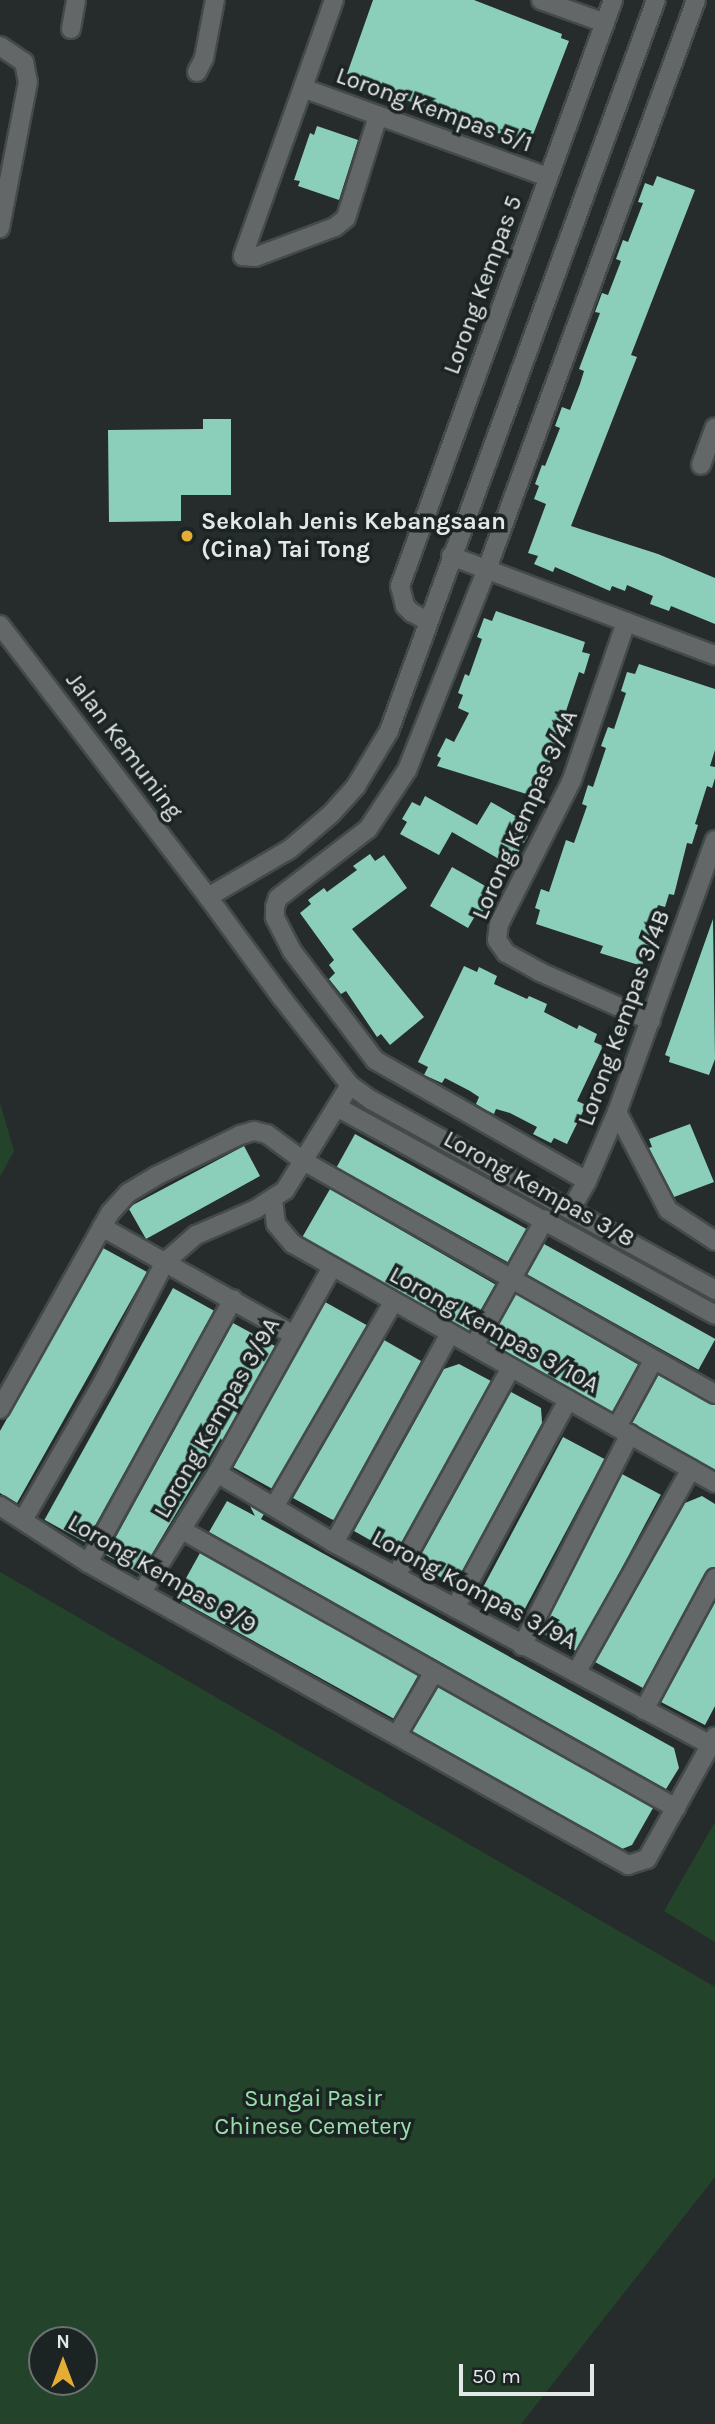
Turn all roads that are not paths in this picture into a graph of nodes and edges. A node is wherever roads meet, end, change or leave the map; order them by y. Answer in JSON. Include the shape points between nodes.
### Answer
{"nodes":[{"id":1,"x":76,"y":0,"type":"edge"},
{"id":2,"x":215,"y":0,"type":"edge"},
{"id":3,"x":334,"y":0,"type":"edge"},
{"id":4,"x":541,"y":0,"type":"edge"},
{"id":5,"x":613,"y":0,"type":"edge"},
{"id":6,"x":656,"y":0,"type":"edge"},
{"id":7,"x":696,"y":0,"type":"edge"},
{"id":8,"x":605,"y":23,"type":"junction"},
{"id":9,"x":71,"y":29,"type":"dead end"},
{"id":10,"x":0,"y":47,"type":"edge"},
{"id":11,"x":197,"y":72,"type":"dead end"},
{"id":12,"x":303,"y":88,"type":"junction"},
{"id":13,"x":378,"y":116,"type":"junction"},
{"id":14,"x":548,"y":177,"type":"junction"},
{"id":15,"x":0,"y":228,"type":"edge"},
{"id":16,"x":715,"y":427,"type":"edge"},
{"id":17,"x":701,"y":465,"type":"dead end"},
{"id":18,"x":451,"y":556,"type":"junction"},
{"id":19,"x":487,"y":569,"type":"junction"},
{"id":20,"x":428,"y":621,"type":"junction"},
{"id":21,"x":626,"y":622,"type":"junction"},
{"id":22,"x":0,"y":625,"type":"edge"},
{"id":23,"x":715,"y":655,"type":"edge"},
{"id":24,"x":715,"y":840,"type":"edge"},
{"id":25,"x":208,"y":897,"type":"junction"},
{"id":26,"x":651,"y":1021,"type":"junction"},
{"id":27,"x":350,"y":1085,"type":"junction"},
{"id":28,"x":337,"y":1107,"type":"junction"},
{"id":29,"x":617,"y":1112,"type":"junction"},
{"id":30,"x":305,"y":1162,"type":"junction"},
{"id":31,"x":587,"y":1181,"type":"junction"},
{"id":32,"x":273,"y":1200,"type":"junction"},
{"id":33,"x":571,"y":1209,"type":"junction"},
{"id":34,"x":545,"y":1219,"type":"junction"},
{"id":35,"x":102,"y":1227,"type":"junction"},
{"id":36,"x":715,"y":1241,"type":"edge"},
{"id":37,"x":165,"y":1262,"type":"junction"},
{"id":38,"x":332,"y":1267,"type":"junction"},
{"id":39,"x":512,"y":1279,"type":"junction"},
{"id":40,"x":715,"y":1290,"type":"edge"},
{"id":41,"x":233,"y":1299,"type":"junction"},
{"id":42,"x":394,"y":1301,"type":"junction"},
{"id":43,"x":715,"y":1315,"type":"edge"},
{"id":44,"x":292,"y":1334,"type":"junction"},
{"id":45,"x":450,"y":1334,"type":"junction"},
{"id":46,"x":474,"y":1346,"type":"junction"},
{"id":47,"x":653,"y":1361,"type":"junction"},
{"id":48,"x":511,"y":1368,"type":"junction"},
{"id":49,"x":715,"y":1394,"type":"edge"},
{"id":50,"x":568,"y":1400,"type":"junction"},
{"id":51,"x":0,"y":1409,"type":"edge"},
{"id":52,"x":624,"y":1430,"type":"junction"},
{"id":53,"x":691,"y":1469,"type":"junction"},
{"id":54,"x":216,"y":1473,"type":"junction"},
{"id":55,"x":715,"y":1483,"type":"edge"},
{"id":56,"x":0,"y":1506,"type":"edge"},
{"id":57,"x":274,"y":1507,"type":"junction"},
{"id":58,"x":23,"y":1520,"type":"junction"},
{"id":59,"x":182,"y":1530,"type":"junction"},
{"id":60,"x":334,"y":1542,"type":"junction"},
{"id":61,"x":88,"y":1563,"type":"junction"},
{"id":62,"x":396,"y":1576,"type":"junction"},
{"id":63,"x":715,"y":1578,"type":"edge"},
{"id":64,"x":142,"y":1592,"type":"junction"},
{"id":65,"x":454,"y":1608,"type":"junction"},
{"id":66,"x":522,"y":1646,"type":"junction"},
{"id":67,"x":434,"y":1672,"type":"junction"},
{"id":68,"x":576,"y":1673,"type":"junction"},
{"id":69,"x":644,"y":1710,"type":"junction"},
{"id":70,"x":397,"y":1735,"type":"junction"},
{"id":71,"x":713,"y":1741,"type":"edge"},
{"id":72,"x":676,"y":1808,"type":"junction"}],
"edges":[{"from":1,"to":9,"type":"street"},
{"from":2,"to":11,"type":"street"},
{"from":3,"to":12,"type":"street"},
{"from":4,"to":8,"type":"street"},
{"from":5,"to":8,"type":"street","name":"Lorong Kempas 5"},
{"from":6,"to":18,"type":"street"},
{"from":7,"to":19,"type":"street"},
{"from":8,"to":14,"type":"street","name":"Lorong Kempas 5"},
{"from":10,"to":15,"type":"street","via":[[23,62],[28,82]]},
{"from":12,"to":13,"type":"street","name":"Lorong Kempas 5/1"},
{"from":12,"to":13,"type":"street","via":[[243,249],[248,258],[335,227],[346,218]]},
{"from":13,"to":14,"type":"street","name":"Lorong Kempas 5/1"},
{"from":14,"to":20,"type":"street","name":"Lorong Kempas 5","via":[[400,586],[405,606]]},
{"from":16,"to":17,"type":"street"},
{"from":18,"to":19,"type":"street"},
{"from":18,"to":20,"type":"street"},
{"from":19,"to":21,"type":"street"},
{"from":19,"to":31,"type":"street","via":[[395,792],[368,829],[278,898],[275,917],[292,951],[375,1060]]},
{"from":20,"to":25,"type":"street","via":[[389,731],[356,786],[289,849]]},
{"from":21,"to":23,"type":"street"},
{"from":21,"to":26,"type":"street","name":"Lorong Kempas 3/4A","via":[[572,780],[499,924],[497,940],[506,953],[540,972]]},
{"from":22,"to":25,"type":"street","name":"Jalan Kemuning"},
{"from":24,"to":26,"type":"street","name":"Lorong Kempas 3/4B"},
{"from":25,"to":27,"type":"street","name":"Jalan Kemuning"},
{"from":26,"to":29,"type":"street","name":"Lorong Kempas 3/4B"},
{"from":27,"to":28,"type":"street"},
{"from":27,"to":33,"type":"street","name":"Jalan Kemuning"},
{"from":28,"to":30,"type":"street"},
{"from":28,"to":34,"type":"street","name":"Lorong Kempas 3/8"},
{"from":29,"to":31,"type":"street","name":"Lorong Kempas 3/4B"},
{"from":29,"to":36,"type":"street","via":[[668,1210]]},
{"from":30,"to":32,"type":"street"},
{"from":30,"to":35,"type":"street","via":[[267,1134],[240,1135],[128,1194]]},
{"from":30,"to":39,"type":"street"},
{"from":31,"to":33,"type":"street","name":"Lorong Kempas 3/4B"},
{"from":32,"to":37,"type":"street","via":[[196,1235]]},
{"from":32,"to":38,"type":"street","name":"Lorong Kempas 3/10A","via":[[281,1232]]},
{"from":33,"to":40,"type":"street","name":"Jalan Kemuning"},
{"from":34,"to":39,"type":"street"},
{"from":34,"to":43,"type":"street","name":"Lorong Kempas 3/8"},
{"from":35,"to":37,"type":"street"},
{"from":35,"to":51,"type":"street"},
{"from":37,"to":41,"type":"street"},
{"from":37,"to":58,"type":"street","via":[[104,1381]]},
{"from":38,"to":42,"type":"street","name":"Lorong Kempas 3/10A"},
{"from":38,"to":44,"type":"street","name":"Lorong Kempas 3/9A"},
{"from":39,"to":46,"type":"street"},
{"from":39,"to":47,"type":"street"},
{"from":41,"to":44,"type":"street"},
{"from":41,"to":61,"type":"street"},
{"from":42,"to":45,"type":"street","name":"Lorong Kempas 3/10A"},
{"from":42,"to":57,"type":"street"},
{"from":44,"to":54,"type":"street","name":"Lorong Kempas 3/9A"},
{"from":45,"to":46,"type":"street","name":"Lorong Kempas 3/10A"},
{"from":45,"to":60,"type":"street"},
{"from":46,"to":48,"type":"street","name":"Lorong Kempas 3/10A"},
{"from":47,"to":49,"type":"street"},
{"from":47,"to":52,"type":"street"},
{"from":48,"to":50,"type":"street","name":"Lorong Kempas 3/10A"},
{"from":48,"to":62,"type":"street"},
{"from":50,"to":52,"type":"street","name":"Lorong Kempas 3/10A"},
{"from":50,"to":65,"type":"street"},
{"from":52,"to":53,"type":"street","name":"Lorong Kempas 3/10A"},
{"from":52,"to":66,"type":"street"},
{"from":53,"to":55,"type":"street","name":"Lorong Kempas 3/10A"},
{"from":53,"to":68,"type":"street"},
{"from":54,"to":57,"type":"street","name":"Lorong Kompas 3/9A"},
{"from":54,"to":59,"type":"street","name":"Lorong Kempas 3/9A"},
{"from":56,"to":58,"type":"street","name":"Lorong Kempas 3/9"},
{"from":57,"to":60,"type":"street","name":"Lorong Kompas 3/9A"},
{"from":58,"to":61,"type":"street","name":"Lorong Kempas 3/9"},
{"from":59,"to":64,"type":"street","name":"Lorong Kempas 3/9A"},
{"from":59,"to":67,"type":"street"},
{"from":60,"to":62,"type":"street","name":"Lorong Kompas 3/9A"},
{"from":61,"to":64,"type":"street","name":"Lorong Kempas 3/9"},
{"from":62,"to":65,"type":"street","name":"Lorong Kompas 3/9A"},
{"from":63,"to":69,"type":"street"},
{"from":64,"to":70,"type":"street","name":"Lorong Kempas 3/9"},
{"from":65,"to":66,"type":"street","name":"Lorong Kompas 3/9A"},
{"from":66,"to":68,"type":"street","name":"Lorong Kompas 3/9A"},
{"from":67,"to":70,"type":"street"},
{"from":67,"to":72,"type":"street"},
{"from":68,"to":69,"type":"street","name":"Lorong Kompas 3/9A"},
{"from":69,"to":71,"type":"street","name":"Lorong Kompas 3/9A"},
{"from":70,"to":72,"type":"street","name":"Lorong Kempas 3/9","via":[[628,1865],[647,1859]]},
{"from":71,"to":72,"type":"street"}]}
